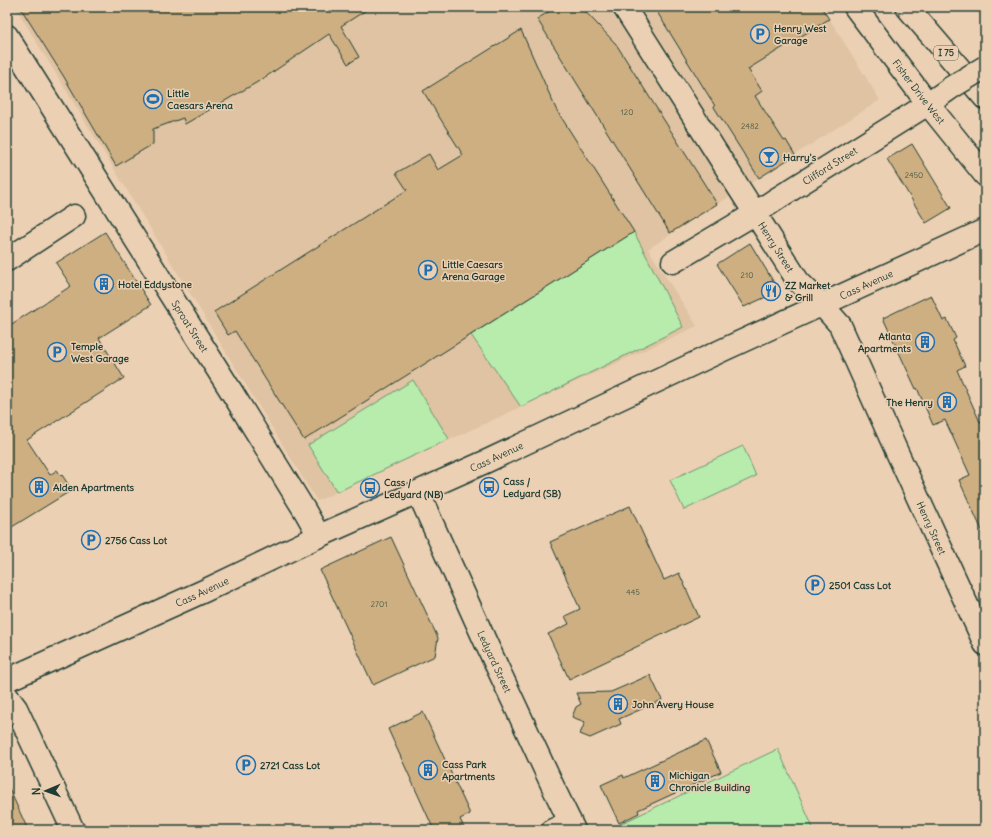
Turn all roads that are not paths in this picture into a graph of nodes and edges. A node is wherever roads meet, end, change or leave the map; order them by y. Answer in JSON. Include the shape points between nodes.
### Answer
{"nodes":[{"id":1,"x":624,"y":7,"type":"edge"},
{"id":2,"x":855,"y":7,"type":"edge"},
{"id":3,"x":907,"y":7,"type":"edge"},
{"id":4,"x":7,"y":36,"type":"edge"},
{"id":5,"x":985,"y":66,"type":"edge"},
{"id":6,"x":985,"y":98,"type":"edge"},
{"id":7,"x":928,"y":104,"type":"junction"},
{"id":8,"x":985,"y":175,"type":"edge"},
{"id":9,"x":754,"y":214,"type":"junction"},
{"id":10,"x":74,"y":216,"type":"dead end"},
{"id":11,"x":985,"y":230,"type":"edge"},
{"id":12,"x":7,"y":260,"type":"edge"},
{"id":13,"x":673,"y":262,"type":"dead end"},
{"id":14,"x":822,"y":305,"type":"junction"},
{"id":15,"x":418,"y":492,"type":"junction"},
{"id":16,"x":319,"y":536,"type":"junction"},
{"id":17,"x":985,"y":644,"type":"edge"},
{"id":18,"x":7,"y":680,"type":"edge"},
{"id":19,"x":7,"y":696,"type":"edge"},
{"id":20,"x":566,"y":827,"type":"edge"},
{"id":21,"x":73,"y":830,"type":"edge"}],
"edges":[{"from":1,"to":9,"type":"main road","name":"Henry Street"},
{"from":2,"to":7,"type":"main road","name":"Fisher Drive West"},
{"from":3,"to":6,"type":"main road","number":"I 75"},
{"from":4,"to":16,"type":"main road","name":"Sproat Street"},
{"from":5,"to":7,"type":"main road","name":"Clifford Street","bridge":true},
{"from":7,"to":8,"type":"main road","name":"Fisher Drive West"},
{"from":7,"to":9,"type":"main road","name":"Clifford Street"},
{"from":9,"to":13,"type":"main road","name":"Clifford Street"},
{"from":9,"to":14,"type":"main road","name":"Henry Street","via":[[798,281]]},
{"from":10,"to":12,"type":"main road"},
{"from":11,"to":14,"type":"main road","name":"Cass Avenue"},
{"from":14,"to":15,"type":"main road","name":"Cass Avenue"},
{"from":14,"to":17,"type":"main road","name":"Henry Street","via":[[840,325]]},
{"from":15,"to":16,"type":"main road","name":"Cass Avenue"},
{"from":15,"to":20,"type":"main road","name":"Ledyard Street","via":[[555,791]]},
{"from":16,"to":18,"type":"main road","name":"Cass Avenue"},
{"from":19,"to":21,"type":"main road","via":[[16,708]]}]}
